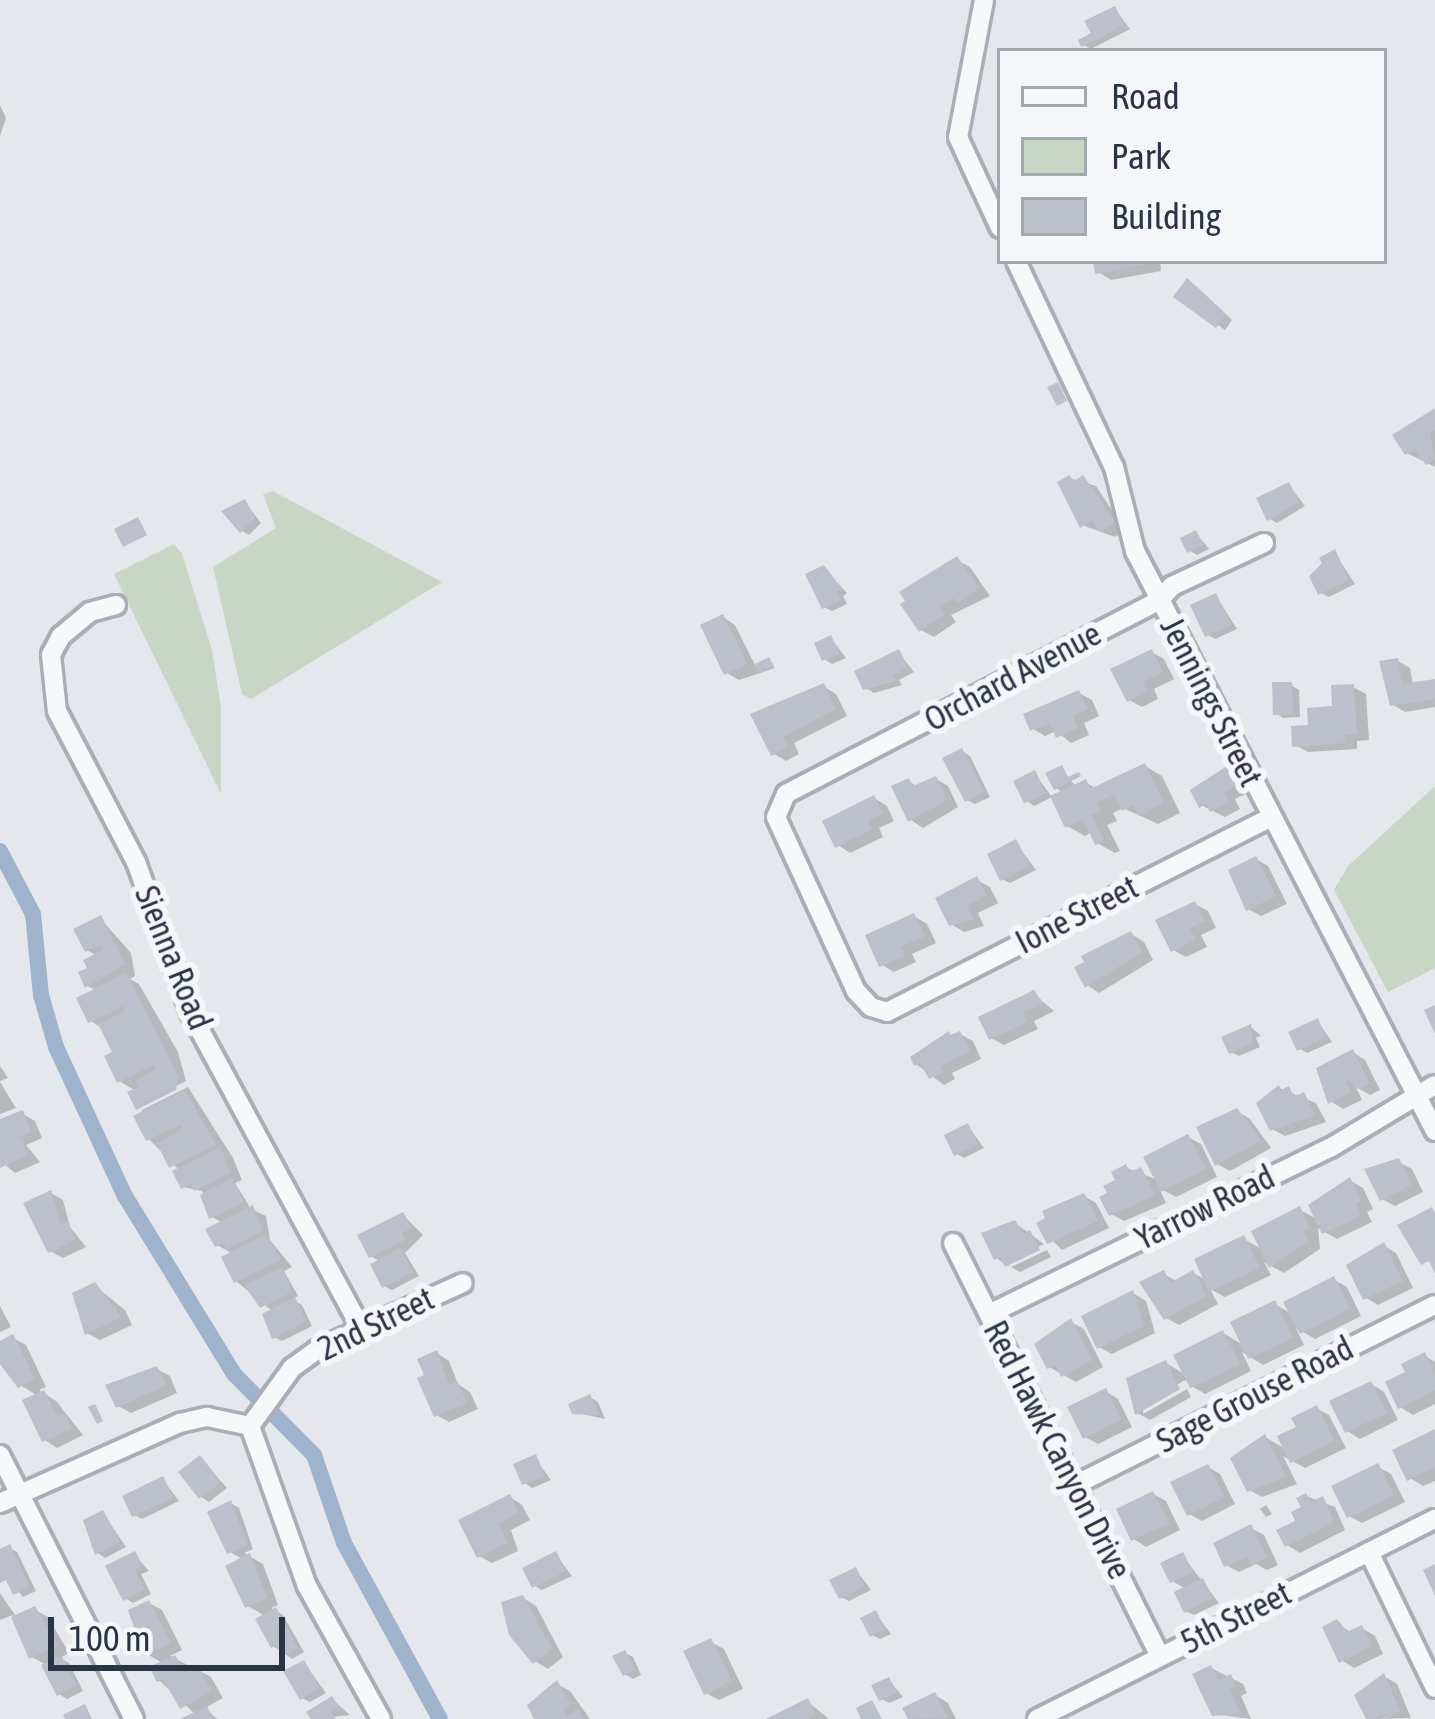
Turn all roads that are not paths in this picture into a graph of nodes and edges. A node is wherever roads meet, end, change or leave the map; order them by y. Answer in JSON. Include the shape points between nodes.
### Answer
{"nodes":[{"id":1,"x":983,"y":0,"type":"edge"},
{"id":2,"x":997,"y":222,"type":"edge"},
{"id":3,"x":1017,"y":264,"type":"edge"},
{"id":4,"x":1264,"y":543,"type":"dead end"},
{"id":5,"x":1160,"y":600,"type":"junction"},
{"id":6,"x":116,"y":604,"type":"dead end"},
{"id":7,"x":1269,"y":818,"type":"junction"},
{"id":8,"x":887,"y":1012,"type":"joint"},
{"id":9,"x":1426,"y":1089,"type":"edge"},
{"id":10,"x":1435,"y":1131,"type":"edge"},
{"id":11,"x":953,"y":1243,"type":"dead end"},
{"id":12,"x":463,"y":1283,"type":"dead end"},
{"id":13,"x":1435,"y":1304,"type":"edge"},
{"id":14,"x":989,"y":1314,"type":"junction"},
{"id":15,"x":361,"y":1328,"type":"junction"},
{"id":16,"x":255,"y":1419,"type":"junction"},
{"id":17,"x":0,"y":1455,"type":"edge"},
{"id":18,"x":1075,"y":1485,"type":"junction"},
{"id":19,"x":20,"y":1494,"type":"junction"},
{"id":20,"x":0,"y":1503,"type":"edge"},
{"id":21,"x":1435,"y":1519,"type":"edge"},
{"id":22,"x":1369,"y":1552,"type":"junction"},
{"id":23,"x":1160,"y":1656,"type":"junction"},
{"id":24,"x":1435,"y":1688,"type":"edge"},
{"id":25,"x":134,"y":1719,"type":"edge"},
{"id":26,"x":381,"y":1719,"type":"edge"},
{"id":27,"x":1037,"y":1719,"type":"edge"}],
"edges":[{"from":1,"to":2,"type":"street","via":[[958,137]]},
{"from":3,"to":5,"type":"street","name":"Jennings Street","via":[[1110,457],[1135,551]]},
{"from":4,"to":5,"type":"street","name":"Orchard Avenue","via":[[1172,586]]},
{"from":5,"to":7,"type":"street","name":"Jennings Street"},
{"from":5,"to":8,"type":"street","name":"Orchard Avenue","via":[[786,794],[777,822],[856,991]]},
{"from":6,"to":15,"type":"street","name":"Sienna Road","via":[[74,624],[51,655],[57,711],[136,862],[190,1012]]},
{"from":7,"to":8,"type":"street","name":"Ione Street"},
{"from":7,"to":9,"type":"street","name":"Jennings Street"},
{"from":9,"to":10,"type":"street","name":"Jennings Street"},
{"from":9,"to":14,"type":"street","name":"Yarrow Road","via":[[1330,1148]]},
{"from":11,"to":14,"type":"street","name":"Red Hawk Canyon Drive"},
{"from":12,"to":15,"type":"street","name":"2nd Street"},
{"from":13,"to":18,"type":"street","name":"Sage Grouse Road"},
{"from":14,"to":18,"type":"street","name":"Red Hawk Canyon Drive"},
{"from":15,"to":16,"type":"street","name":"2nd Street","via":[[292,1368]]},
{"from":16,"to":19,"type":"street","via":[[207,1418],[157,1432]]},
{"from":16,"to":26,"type":"street","via":[[307,1586]]},
{"from":17,"to":19,"type":"street"},
{"from":18,"to":23,"type":"street","name":"Red Hawk Canyon Drive"},
{"from":19,"to":20,"type":"street"},
{"from":19,"to":25,"type":"street"},
{"from":21,"to":22,"type":"street","name":"5th Street"},
{"from":22,"to":23,"type":"street","name":"5th Street"},
{"from":22,"to":24,"type":"street"},
{"from":23,"to":27,"type":"street","name":"5th Street"}]}
